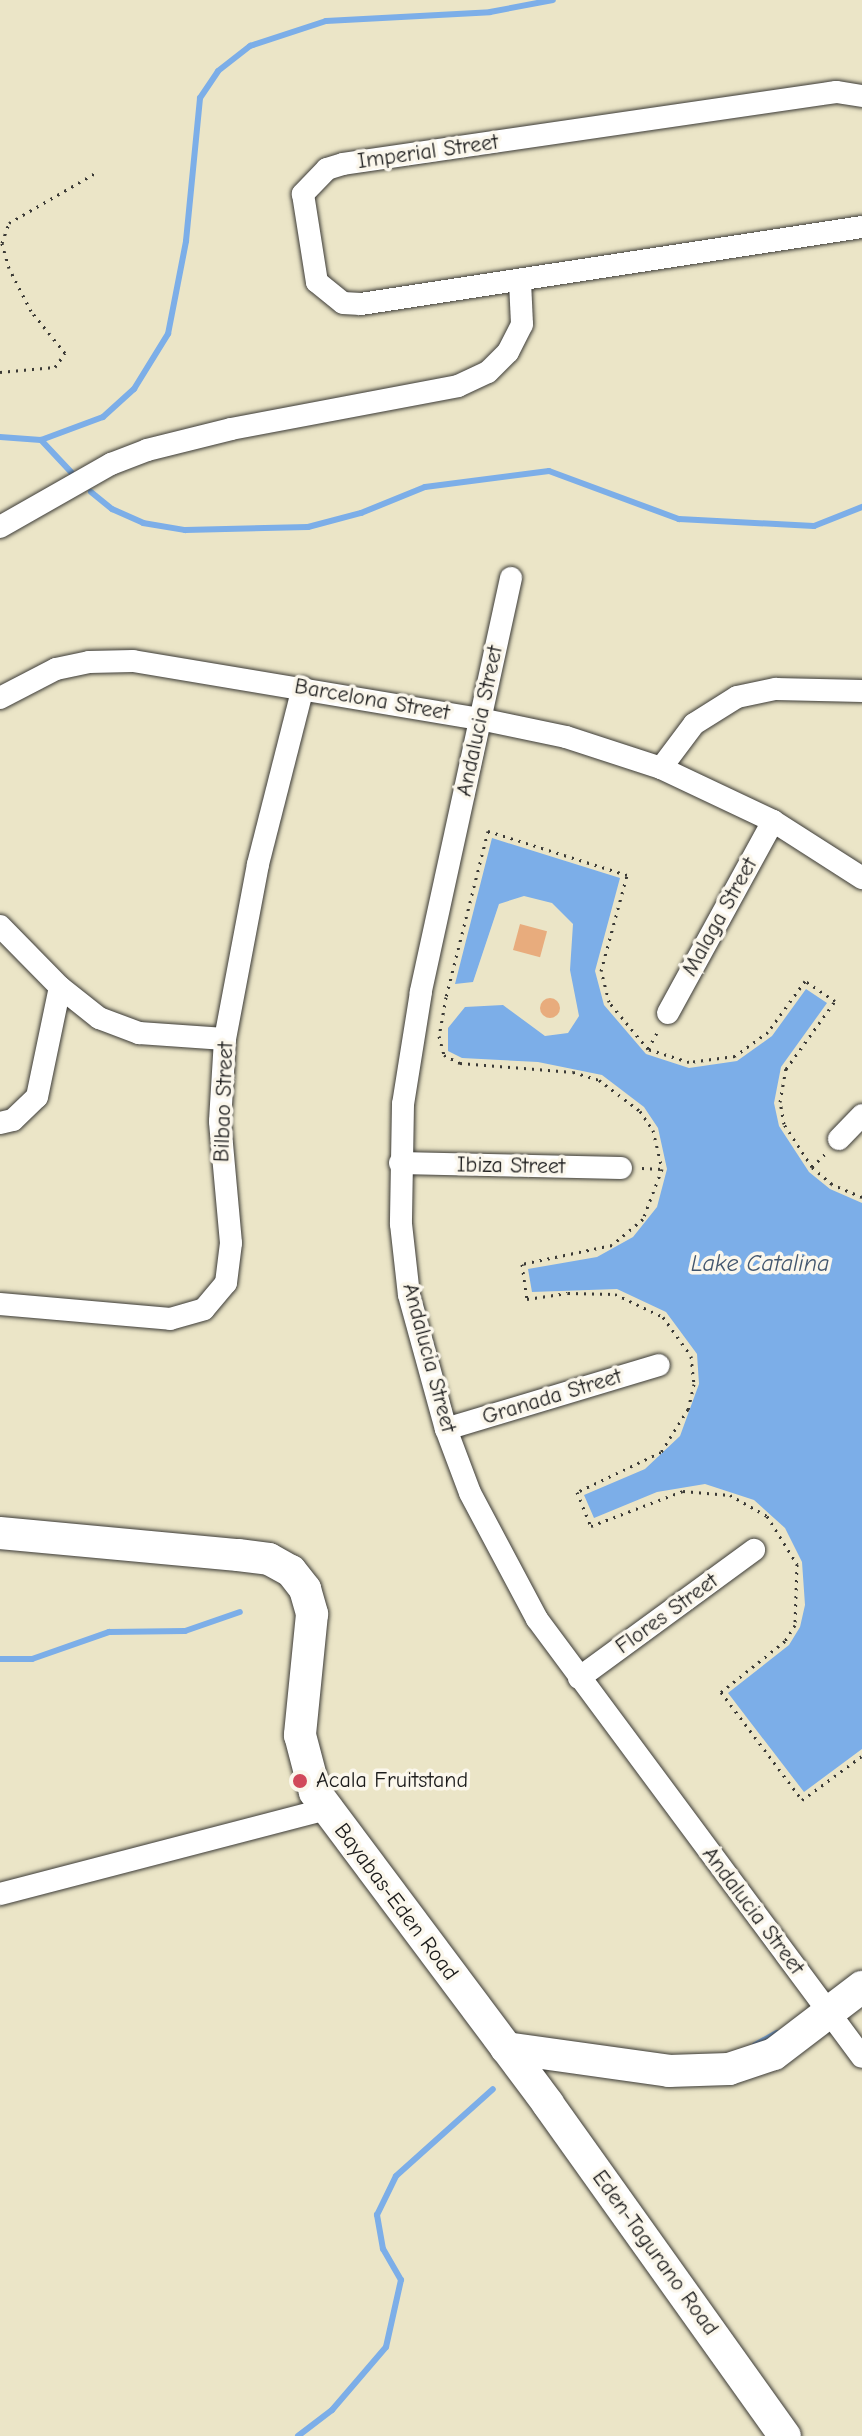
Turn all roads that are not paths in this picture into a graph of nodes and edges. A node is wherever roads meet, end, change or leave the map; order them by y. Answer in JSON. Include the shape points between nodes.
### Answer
{"nodes":[{"id":1,"x":862,"y":96,"type":"edge"},
{"id":2,"x":862,"y":227,"type":"edge"},
{"id":3,"x":520,"y":281,"type":"junction"},
{"id":4,"x":0,"y":527,"type":"edge"},
{"id":5,"x":511,"y":578,"type":"dead end"},
{"id":6,"x":303,"y":688,"type":"junction"},
{"id":7,"x":862,"y":691,"type":"edge"},
{"id":8,"x":0,"y":698,"type":"edge"},
{"id":9,"x":480,"y":719,"type":"junction"},
{"id":10,"x":661,"y":768,"type":"junction"},
{"id":11,"x":773,"y":821,"type":"junction"},
{"id":12,"x":862,"y":878,"type":"edge"},
{"id":13,"x":0,"y":926,"type":"edge"},
{"id":14,"x":60,"y":987,"type":"junction"},
{"id":15,"x":668,"y":1013,"type":"dead end"},
{"id":16,"x":225,"y":1039,"type":"junction"},
{"id":17,"x":862,"y":1115,"type":"edge"},
{"id":18,"x":0,"y":1123,"type":"edge"},
{"id":19,"x":839,"y":1139,"type":"dead end"},
{"id":20,"x":400,"y":1163,"type":"junction"},
{"id":21,"x":621,"y":1168,"type":"dead end"},
{"id":22,"x":0,"y":1304,"type":"edge"},
{"id":23,"x":659,"y":1365,"type":"dead end"},
{"id":24,"x":446,"y":1429,"type":"junction"},
{"id":25,"x":0,"y":1533,"type":"edge"},
{"id":26,"x":754,"y":1550,"type":"dead end"},
{"id":27,"x":579,"y":1678,"type":"junction"},
{"id":28,"x":326,"y":1809,"type":"junction"},
{"id":29,"x":0,"y":1894,"type":"edge"},
{"id":30,"x":862,"y":1987,"type":"edge"},
{"id":31,"x":844,"y":2018,"type":"edge"},
{"id":32,"x":862,"y":2057,"type":"edge"},
{"id":33,"x":515,"y":2060,"type":"junction"},
{"id":34,"x":570,"y":2078,"type":"junction"},
{"id":35,"x":548,"y":2104,"type":"junction"},
{"id":36,"x":785,"y":2436,"type":"edge"}],
"edges":[{"from":1,"to":3,"type":"street","name":"Imperial Street","via":[[836,92],[343,164],[327,169],[303,194],[313,273],[327,294],[343,303]]},
{"from":2,"to":3,"type":"street","name":"Imperial Street"},
{"from":3,"to":4,"type":"street","via":[[522,324],[508,352],[488,372],[458,386],[147,450],[111,464]]},
{"from":5,"to":9,"type":"street","name":"Andalucia Street"},
{"from":6,"to":8,"type":"street","name":"Barcelona Street","via":[[172,665],[89,662],[56,669]]},
{"from":6,"to":9,"type":"street","name":"Barcelona Street"},
{"from":6,"to":16,"type":"street","name":"Bilbao Street","via":[[258,864]]},
{"from":7,"to":10,"type":"street","via":[[776,689],[737,697],[694,724]]},
{"from":9,"to":10,"type":"street","name":"Barcelona Street","via":[[566,737]]},
{"from":9,"to":20,"type":"street","name":"Andalucia Street","via":[[421,992],[403,1104]]},
{"from":10,"to":11,"type":"street","name":"Barcelona Street"},
{"from":11,"to":12,"type":"street","name":"Barcelona Street"},
{"from":11,"to":15,"type":"street","name":"Malaga Street"},
{"from":13,"to":14,"type":"street"},
{"from":14,"to":16,"type":"street","via":[[119,1027]]},
{"from":14,"to":18,"type":"street","via":[[37,1097],[13,1120]]},
{"from":16,"to":22,"type":"street","name":"Bilbao Street","via":[[221,1177],[231,1267],[217,1297],[189,1317],[170,1319]]},
{"from":17,"to":19,"type":"street"},
{"from":20,"to":21,"type":"street","name":"Ibiza Street"},
{"from":20,"to":24,"type":"street","name":"Andalucia Street","via":[[409,1295]]},
{"from":23,"to":24,"type":"street","name":"Granada Street"},
{"from":24,"to":27,"type":"street","name":"Andalucia Street","via":[[503,1561]]},
{"from":25,"to":28,"type":"street","name":"Bayabas-Eden Road","via":[[269,1559],[291,1571],[305,1589],[312,1614],[302,1755]]},
{"from":26,"to":27,"type":"street","name":"Flores Street"},
{"from":27,"to":31,"type":"street","name":"Andalucia Street"},
{"from":28,"to":29,"type":"street"},
{"from":28,"to":33,"type":"street","name":"Bayabas-Eden Road"},
{"from":30,"to":31,"type":"street"},
{"from":31,"to":32,"type":"street","name":"Andalucia Street"},
{"from":31,"to":33,"type":"street","via":[[774,2054],[710,2072]]},
{"from":31,"to":34,"type":"street","via":[[783,2071],[733,2089],[667,2091]]},
{"from":33,"to":34,"type":"street"},
{"from":33,"to":35,"type":"street","name":"Eden-Tagurano Road"},
{"from":34,"to":35,"type":"street","via":[[553,2090]]},
{"from":35,"to":36,"type":"street","name":"Eden-Tagurano Road"}]}
